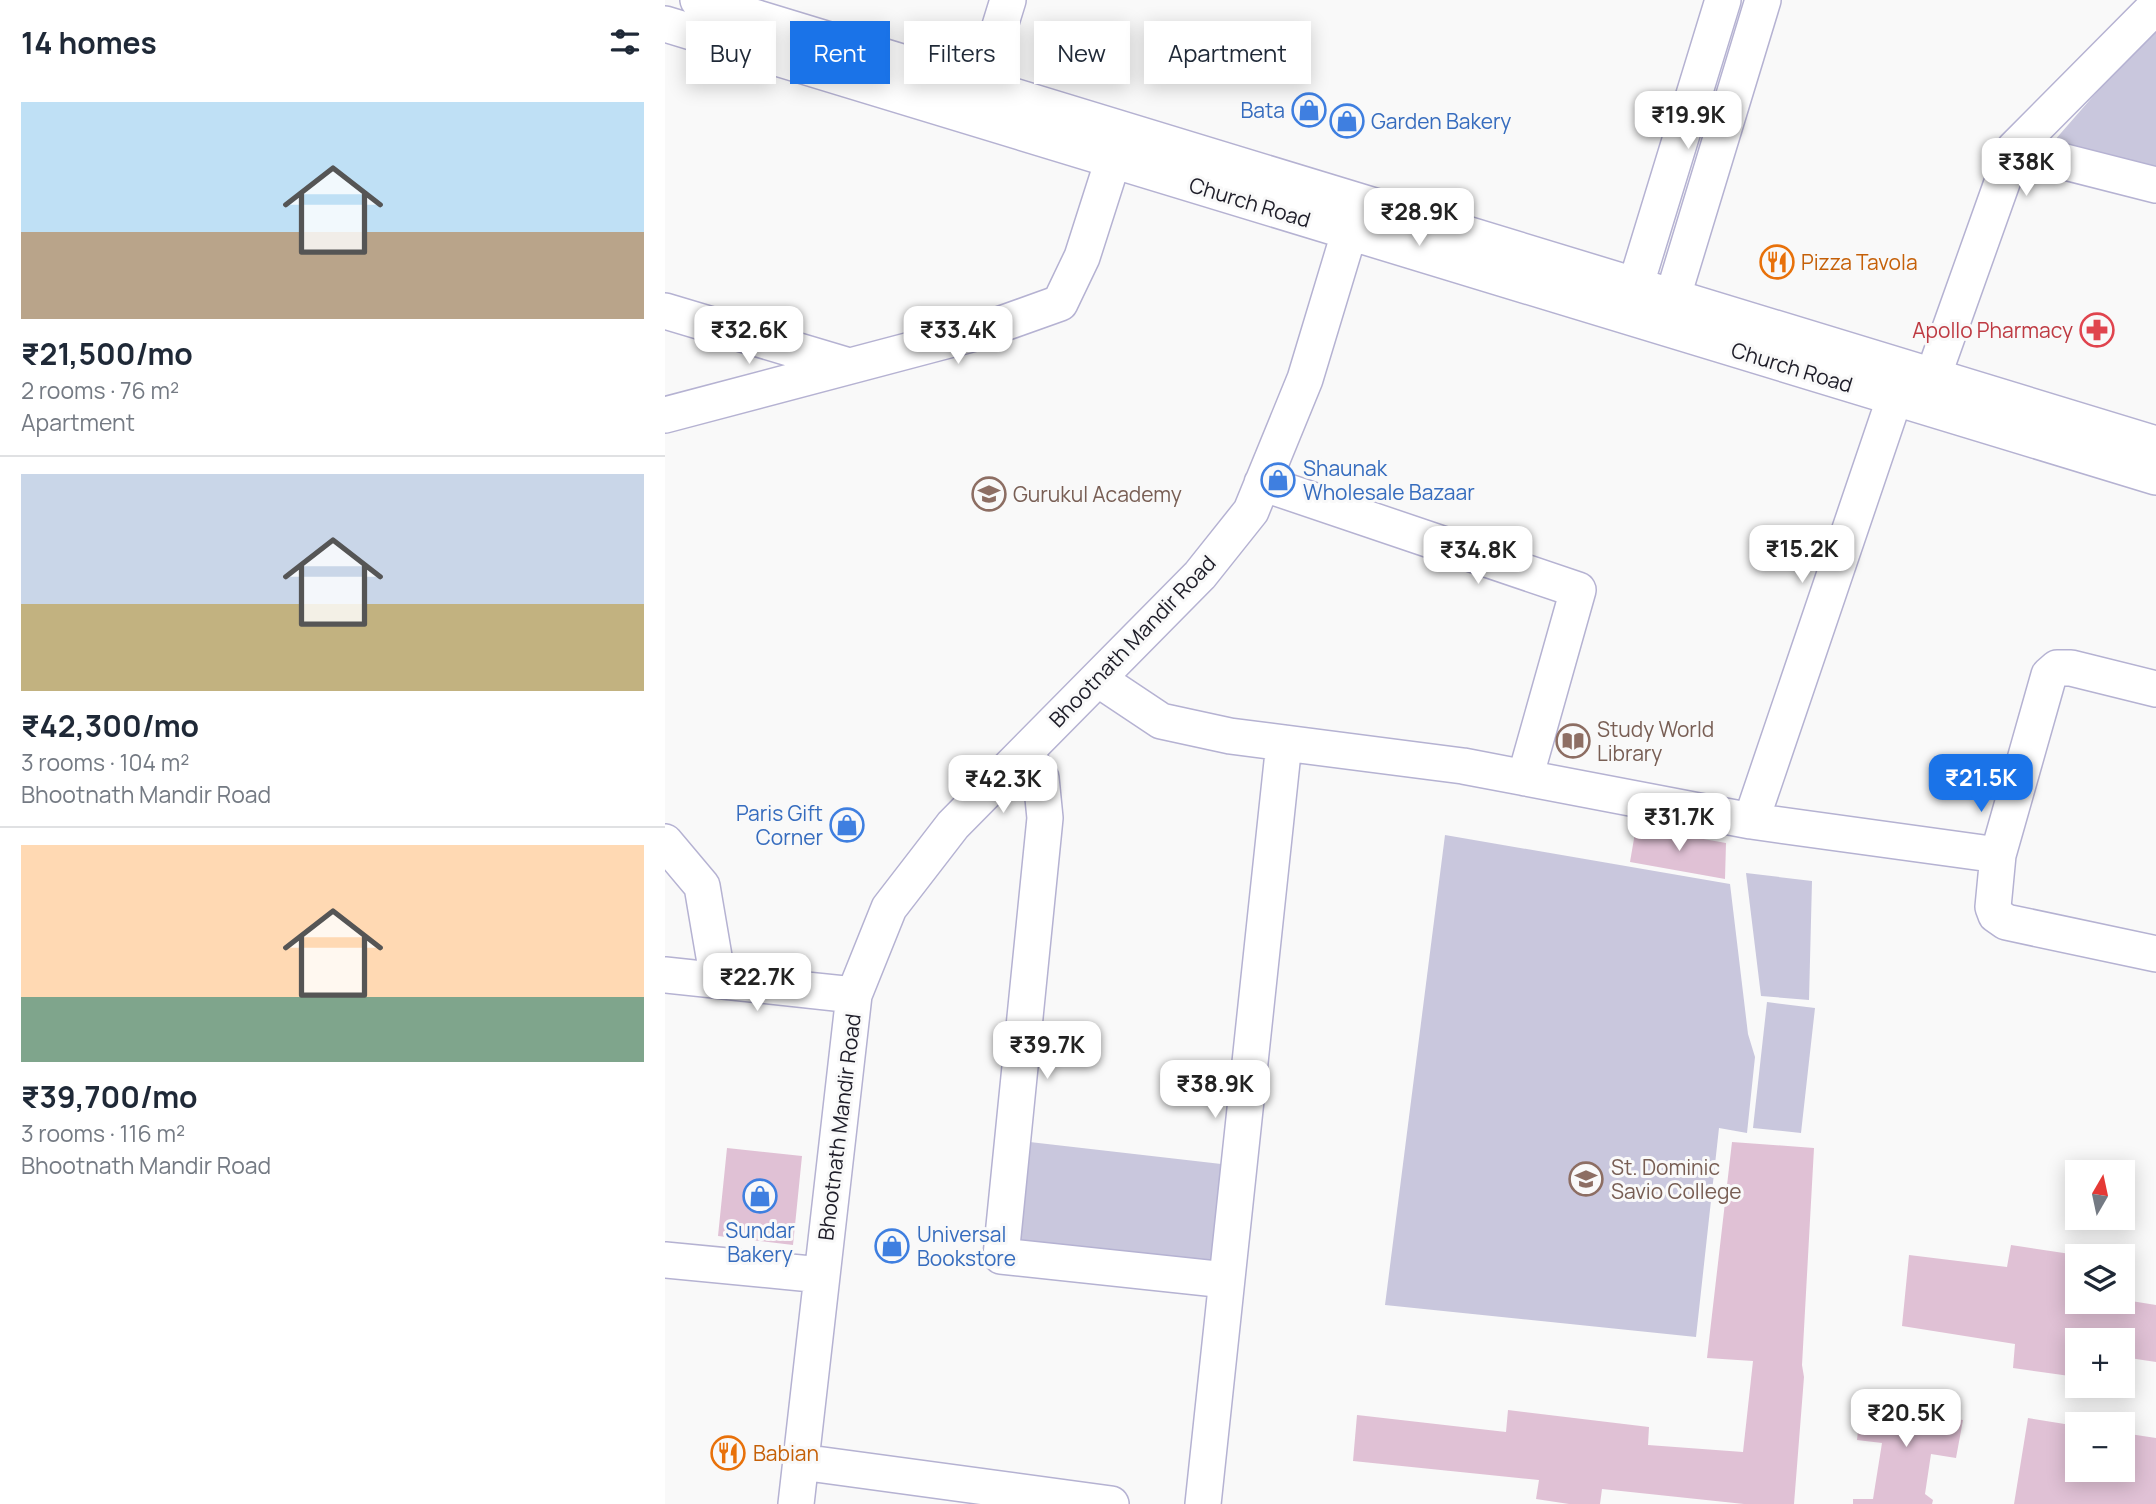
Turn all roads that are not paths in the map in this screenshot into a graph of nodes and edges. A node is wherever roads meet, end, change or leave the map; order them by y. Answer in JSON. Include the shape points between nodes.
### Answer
{"nodes":[{"id":1,"x":698,"y":0,"type":"edge"},
{"id":2,"x":1008,"y":0,"type":"edge"},
{"id":3,"x":1723,"y":0,"type":"edge"},
{"id":4,"x":1763,"y":0,"type":"edge"},
{"id":5,"x":2156,"y":6,"type":"edge"},
{"id":6,"x":665,"y":24,"type":"edge"},
{"id":7,"x":977,"y":102,"type":"junction"},
{"id":8,"x":2014,"y":149,"type":"junction"},
{"id":9,"x":1113,"y":160,"type":"junction"},
{"id":10,"x":2156,"y":185,"type":"edge"},
{"id":11,"x":1355,"y":216,"type":"junction"},
{"id":12,"x":1636,"y":284,"type":"junction"},
{"id":13,"x":1673,"y":296,"type":"junction"},
{"id":14,"x":665,"y":312,"type":"edge"},
{"id":15,"x":1646,"y":322,"type":"junction"},
{"id":16,"x":849,"y":366,"type":"junction"},
{"id":17,"x":1914,"y":386,"type":"junction"},
{"id":18,"x":665,"y":415,"type":"edge"},
{"id":19,"x":2156,"y":444,"type":"edge"},
{"id":20,"x":2156,"y":477,"type":"edge"},
{"id":21,"x":1262,"y":483,"type":"junction"},
{"id":22,"x":1098,"y":678,"type":"junction"},
{"id":23,"x":2156,"y":689,"type":"edge"},
{"id":24,"x":1284,"y":743,"type":"junction"},
{"id":25,"x":1025,"y":753,"type":"junction"},
{"id":26,"x":1525,"y":778,"type":"junction"},
{"id":27,"x":1751,"y":821,"type":"junction"},
{"id":28,"x":665,"y":842,"type":"edge"},
{"id":29,"x":1998,"y":855,"type":"junction"},
{"id":30,"x":2156,"y":954,"type":"edge"},
{"id":31,"x":665,"y":975,"type":"edge"},
{"id":32,"x":718,"y":980,"type":"junction"},
{"id":33,"x":854,"y":995,"type":"junction"},
{"id":34,"x":665,"y":1260,"type":"edge"},
{"id":35,"x":822,"y":1275,"type":"junction"},
{"id":36,"x":1226,"y":1280,"type":"junction"},
{"id":37,"x":801,"y":1462,"type":"junction"},
{"id":38,"x":1020,"y":1498,"type":"edge"},
{"id":39,"x":796,"y":1504,"type":"edge"},
{"id":40,"x":1111,"y":1504,"type":"edge"},
{"id":41,"x":1203,"y":1504,"type":"edge"}],
"edges":[{"from":1,"to":7,"type":"street","name":"Church Road"},
{"from":2,"to":7,"type":"street"},
{"from":3,"to":12,"type":"street"},
{"from":4,"to":13,"type":"street"},
{"from":5,"to":8,"type":"street"},
{"from":6,"to":7,"type":"street","name":"Church Road"},
{"from":7,"to":9,"type":"street","name":"Church Road"},
{"from":7,"to":11,"type":"street","name":"Church Road"},
{"from":8,"to":10,"type":"street"},
{"from":8,"to":17,"type":"street"},
{"from":9,"to":11,"type":"street","name":"Church Road"},
{"from":9,"to":16,"type":"street","via":[[1061,303],[979,332]]},
{"from":11,"to":12,"type":"street","name":"Church Road"},
{"from":11,"to":15,"type":"street","name":"Church Road"},
{"from":11,"to":21,"type":"street","name":"Bhootnath Mandir Road","via":[[1305,379]]},
{"from":12,"to":13,"type":"street","name":"Church Road"},
{"from":12,"to":15,"type":"street"},
{"from":13,"to":15,"type":"street"},
{"from":13,"to":17,"type":"street","name":"Church Road"},
{"from":14,"to":16,"type":"street"},
{"from":15,"to":17,"type":"street","name":"Church Road"},
{"from":16,"to":18,"type":"street"},
{"from":17,"to":19,"type":"street","name":"Church Road"},
{"from":17,"to":20,"type":"street","name":"Church Road"},
{"from":17,"to":27,"type":"street"},
{"from":21,"to":22,"type":"street","name":"Bhootnath Mandir Road","via":[[1251,511],[1200,575]]},
{"from":21,"to":26,"type":"street","via":[[1578,590]]},
{"from":22,"to":24,"type":"street","via":[[1161,721]]},
{"from":22,"to":25,"type":"street","name":"Bhootnath Mandir Road"},
{"from":23,"to":29,"type":"street","via":[[2071,668],[2057,668],[2049,675]]},
{"from":24,"to":26,"type":"street"},
{"from":24,"to":36,"type":"street"},
{"from":25,"to":33,"type":"street","name":"Bhootnath Mandir Road","via":[[953,825],[890,908]]},
{"from":25,"to":36,"type":"street","via":[[1041,778],[1045,818],[1001,1256]]},
{"from":26,"to":27,"type":"street"},
{"from":27,"to":29,"type":"street"},
{"from":28,"to":32,"type":"street","via":[[702,886]]},
{"from":29,"to":30,"type":"street","via":[[1993,907],[2006,922]]},
{"from":31,"to":32,"type":"street"},
{"from":32,"to":33,"type":"street"},
{"from":33,"to":35,"type":"street","name":"Bhootnath Mandir Road"},
{"from":34,"to":35,"type":"street"},
{"from":35,"to":37,"type":"street","name":"Bhootnath Mandir Road"},
{"from":36,"to":41,"type":"street"},
{"from":37,"to":38,"type":"street"},
{"from":37,"to":39,"type":"street","name":"Bhootnath Mandir Road"},
{"from":38,"to":40,"type":"street"}]}
